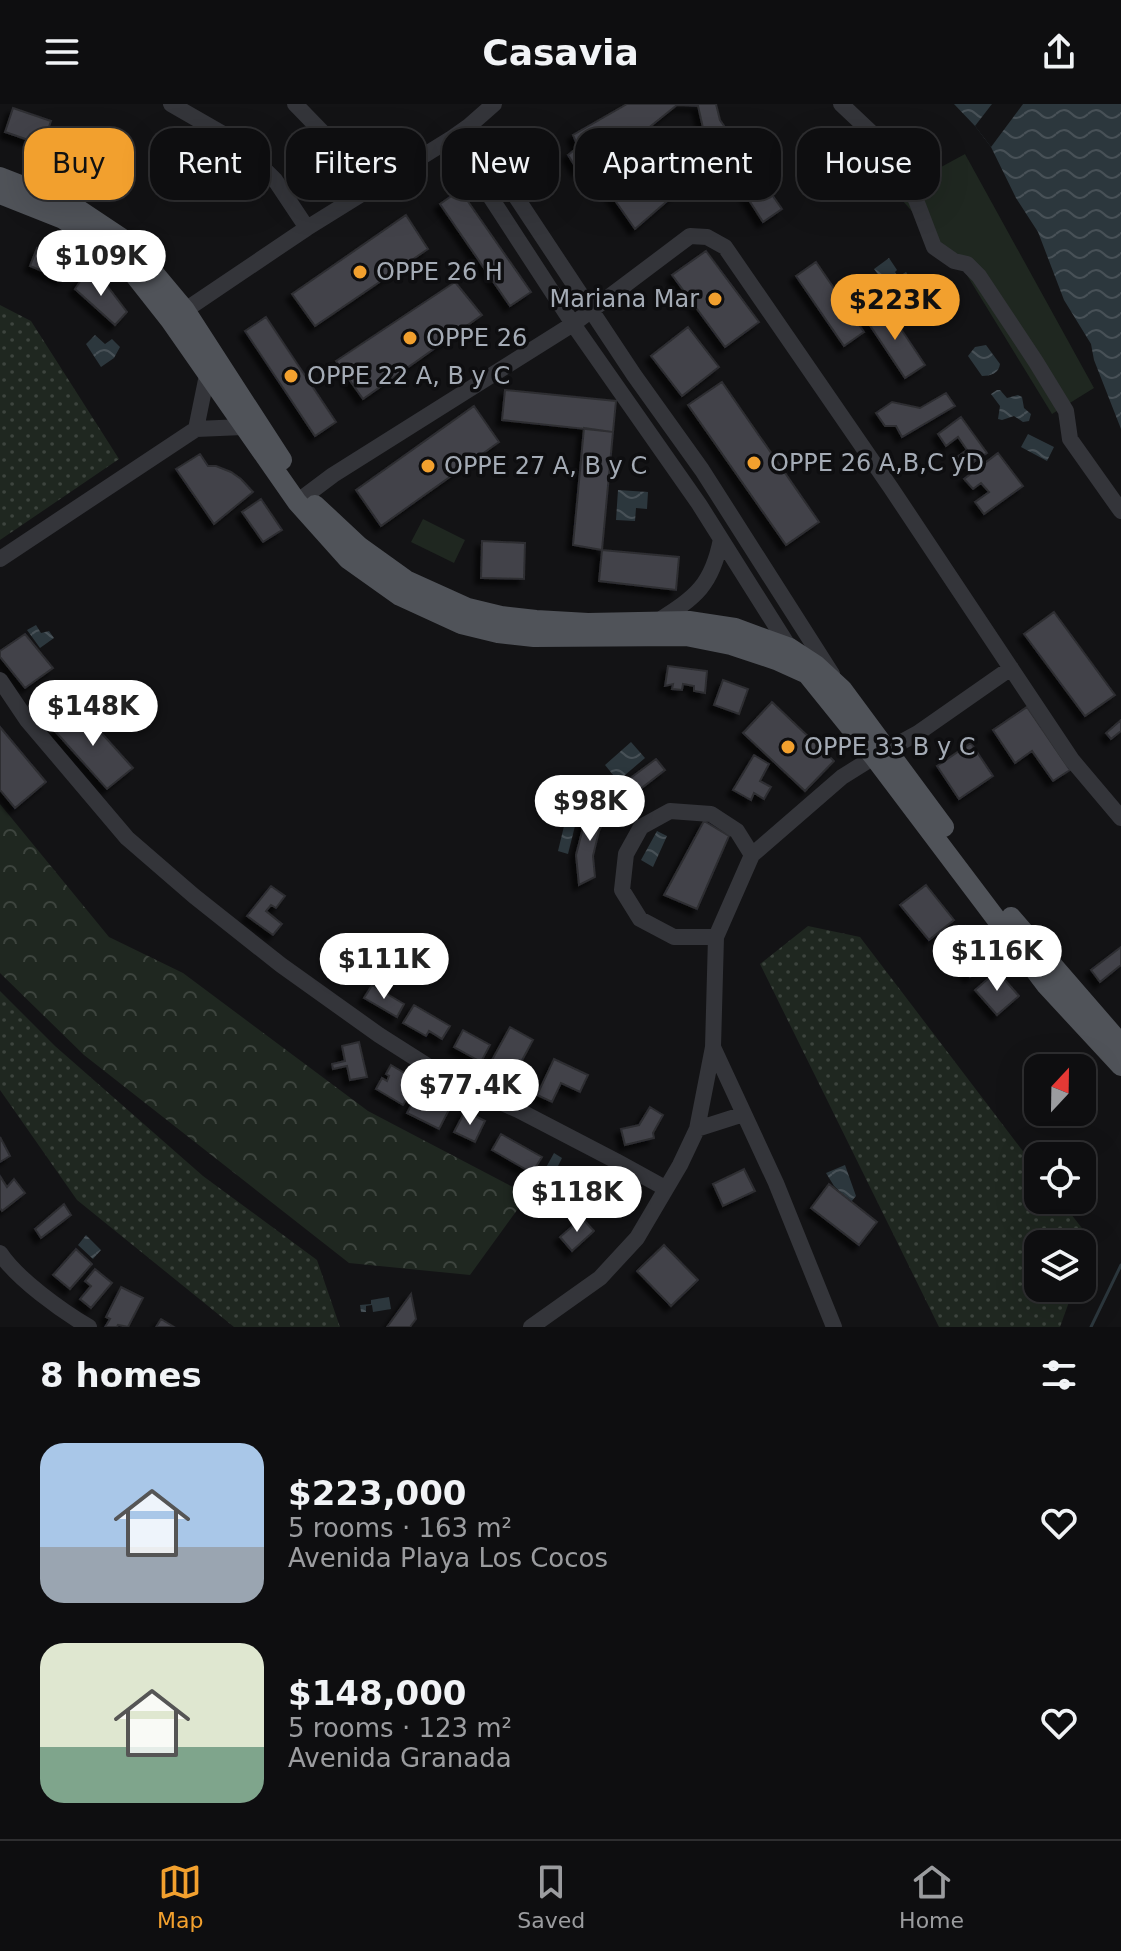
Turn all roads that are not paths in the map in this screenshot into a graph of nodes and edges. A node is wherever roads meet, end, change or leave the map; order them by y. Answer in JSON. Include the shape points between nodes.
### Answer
{"nodes":[{"id":1,"x":171,"y":104,"type":"edge"},
{"id":2,"x":295,"y":104,"type":"edge"},
{"id":3,"x":494,"y":104,"type":"edge"},
{"id":4,"x":841,"y":104,"type":"edge"},
{"id":5,"x":469,"y":126,"type":"junction"},
{"id":6,"x":318,"y":128,"type":"edge"},
{"id":7,"x":466,"y":128,"type":"edge"},
{"id":8,"x":0,"y":177,"type":"edge"},
{"id":9,"x":0,"y":194,"type":"edge"},
{"id":10,"x":352,"y":200,"type":"edge"},
{"id":11,"x":492,"y":200,"type":"edge"},
{"id":12,"x":307,"y":228,"type":"junction"},
{"id":13,"x":591,"y":310,"type":"junction"},
{"id":14,"x":177,"y":315,"type":"junction"},
{"id":15,"x":573,"y":324,"type":"junction"},
{"id":16,"x":207,"y":375,"type":"junction"},
{"id":17,"x":243,"y":427,"type":"junction"},
{"id":18,"x":196,"y":429,"type":"junction"},
{"id":19,"x":302,"y":499,"type":"junction"},
{"id":20,"x":1121,"y":511,"type":"edge"},
{"id":21,"x":721,"y":539,"type":"junction"},
{"id":22,"x":0,"y":559,"type":"edge"},
{"id":23,"x":658,"y":621,"type":"junction"},
{"id":24,"x":790,"y":648,"type":"junction"},
{"id":25,"x":1011,"y":668,"type":"junction"},
{"id":26,"x":807,"y":674,"type":"junction"},
{"id":27,"x":0,"y":680,"type":"edge"},
{"id":28,"x":842,"y":689,"type":"junction"},
{"id":29,"x":881,"y":753,"type":"junction"},
{"id":30,"x":1121,"y":818,"type":"edge"},
{"id":31,"x":752,"y":855,"type":"junction"},
{"id":32,"x":716,"y":937,"type":"junction"},
{"id":33,"x":1121,"y":1044,"type":"edge"},
{"id":34,"x":713,"y":1047,"type":"junction"},
{"id":35,"x":1121,"y":1066,"type":"edge"},
{"id":36,"x":744,"y":1114,"type":"junction"},
{"id":37,"x":697,"y":1129,"type":"junction"},
{"id":38,"x":665,"y":1188,"type":"junction"},
{"id":39,"x":0,"y":1253,"type":"edge"},
{"id":40,"x":89,"y":1327,"type":"edge"},
{"id":41,"x":531,"y":1327,"type":"edge"},
{"id":42,"x":834,"y":1327,"type":"edge"}],
"edges":[{"from":1,"to":12,"type":"street","via":[[237,142],[275,180]]},
{"from":2,"to":6,"type":"street"},
{"from":3,"to":5,"type":"street"},
{"from":4,"to":20,"type":"street","via":[[893,153],[934,247],[979,276],[1066,411],[1070,439]]},
{"from":5,"to":7,"type":"street"},
{"from":5,"to":13,"type":"street"},
{"from":8,"to":14,"type":"main road","via":[[72,205],[129,243]]},
{"from":9,"to":14,"type":"main road","via":[[63,219],[118,254]]},
{"from":10,"to":12,"type":"street"},
{"from":11,"to":15,"type":"street"},
{"from":12,"to":14,"type":"street"},
{"from":13,"to":15,"type":"street"},
{"from":13,"to":25,"type":"street","via":[[690,236],[707,237],[725,247]]},
{"from":13,"to":28,"type":"street","via":[[702,470]]},
{"from":14,"to":16,"type":"main road"},
{"from":14,"to":19,"type":"main road"},
{"from":15,"to":19,"type":"street"},
{"from":15,"to":21,"type":"street"},
{"from":16,"to":17,"type":"main road"},
{"from":16,"to":18,"type":"street"},
{"from":17,"to":18,"type":"street"},
{"from":17,"to":19,"type":"main road"},
{"from":18,"to":22,"type":"street"},
{"from":19,"to":23,"type":"main road","via":[[406,580],[468,608],[536,620]]},
{"from":19,"to":26,"type":"main road","via":[[348,559],[400,596],[461,624],[534,637],[686,636],[731,645]]},
{"from":21,"to":23,"type":"street","via":[[707,582]]},
{"from":21,"to":24,"type":"street"},
{"from":23,"to":24,"type":"main road","via":[[735,628]]},
{"from":24,"to":26,"type":"street"},
{"from":24,"to":28,"type":"main road"},
{"from":25,"to":29,"type":"street"},
{"from":25,"to":30,"type":"street","via":[[1072,760]]},
{"from":26,"to":29,"type":"main road"},
{"from":27,"to":38,"type":"street","via":[[27,720],[127,838],[281,965],[445,1077]]},
{"from":28,"to":29,"type":"main road"},
{"from":29,"to":31,"type":"street","via":[[842,777]]},
{"from":29,"to":33,"type":"main road","via":[[1021,931]]},
{"from":29,"to":35,"type":"main road","via":[[1046,985]]},
{"from":31,"to":32,"type":"street"},
{"from":31,"to":32,"type":"street","via":[[737,831],[711,814],[670,811],[641,827],[626,854],[622,890],[640,919],[674,937]]},
{"from":32,"to":34,"type":"street"},
{"from":34,"to":36,"type":"street"},
{"from":34,"to":37,"type":"street"},
{"from":36,"to":37,"type":"street"},
{"from":36,"to":42,"type":"street"},
{"from":37,"to":38,"type":"street"},
{"from":38,"to":41,"type":"street","via":[[637,1238],[600,1278]]},
{"from":39,"to":40,"type":"street"}]}
